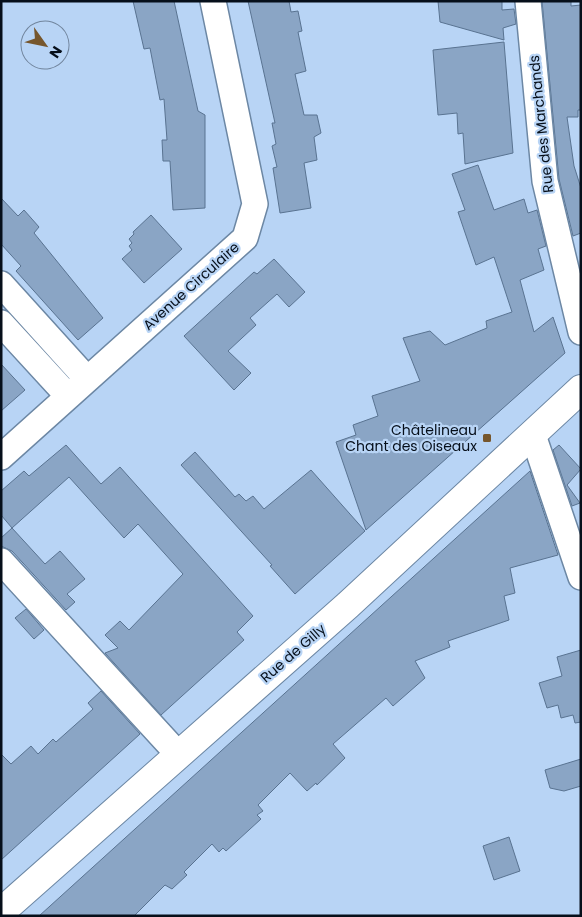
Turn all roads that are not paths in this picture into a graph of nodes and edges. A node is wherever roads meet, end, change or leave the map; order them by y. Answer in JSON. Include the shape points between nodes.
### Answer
{"nodes":[{"id":1,"x":213,"y":1,"type":"edge"},
{"id":2,"x":528,"y":1,"type":"edge"},
{"id":3,"x":1,"y":284,"type":"edge"},
{"id":4,"x":1,"y":323,"type":"edge"},
{"id":5,"x":581,"y":332,"type":"edge"},
{"id":6,"x":87,"y":379,"type":"junction"},
{"id":7,"x":581,"y":389,"type":"edge"},
{"id":8,"x":68,"y":396,"type":"junction"},
{"id":9,"x":533,"y":435,"type":"junction"},
{"id":10,"x":1,"y":457,"type":"edge"},
{"id":11,"x":1,"y":561,"type":"edge"},
{"id":12,"x":581,"y":577,"type":"edge"},
{"id":13,"x":178,"y":754,"type":"junction"},
{"id":14,"x":1,"y":912,"type":"edge"}],
"edges":[{"from":1,"to":6,"type":"street","name":"Avenue Circulaire","via":[[254,204],[245,238]]},
{"from":2,"to":5,"type":"street","name":"Rue des Marchands","via":[[545,181]]},
{"from":3,"to":6,"type":"street"},
{"from":4,"to":8,"type":"street"},
{"from":6,"to":8,"type":"street","name":"Avenue Circulaire"},
{"from":7,"to":9,"type":"main road","name":"Rue de Gilly"},
{"from":8,"to":10,"type":"street","name":"Avenue Circulaire"},
{"from":9,"to":12,"type":"street"},
{"from":9,"to":13,"type":"main road","name":"Rue de Gilly","via":[[348,605]]},
{"from":11,"to":13,"type":"street"},
{"from":13,"to":14,"type":"main road","name":"Rue de Gilly"}]}
